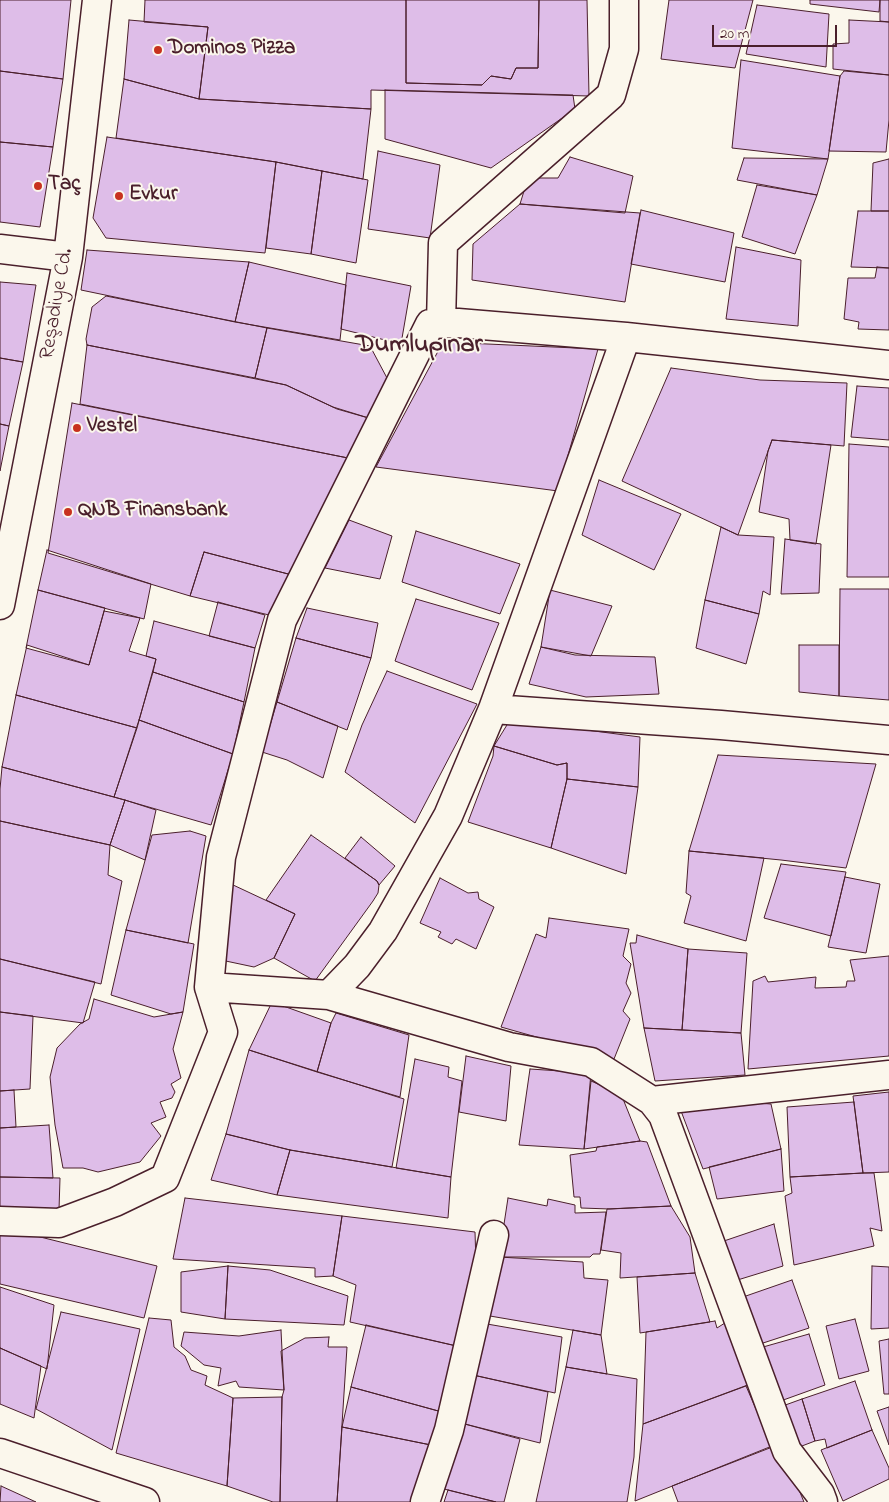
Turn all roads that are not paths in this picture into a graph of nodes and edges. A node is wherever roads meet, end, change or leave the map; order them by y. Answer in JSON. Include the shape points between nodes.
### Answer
{"nodes":[{"id":1,"x":97,"y":0,"type":"edge"},
{"id":2,"x":624,"y":0,"type":"edge"},
{"id":3,"x":0,"y":249,"type":"edge"},
{"id":4,"x":68,"y":258,"type":"junction"},
{"id":5,"x":442,"y":323,"type":"junction"},
{"id":6,"x":626,"y":337,"type":"junction"},
{"id":7,"x":889,"y":365,"type":"edge"},
{"id":8,"x":0,"y":605,"type":"edge"},
{"id":9,"x":493,"y":709,"type":"junction"},
{"id":10,"x":889,"y":740,"type":"edge"},
{"id":11,"x":209,"y":988,"type":"junction"},
{"id":12,"x":329,"y":995,"type":"junction"},
{"id":13,"x":889,"y":1075,"type":"edge"},
{"id":14,"x":652,"y":1101,"type":"junction"},
{"id":15,"x":0,"y":1221,"type":"edge"},
{"id":16,"x":494,"y":1235,"type":"dead end"},
{"id":17,"x":0,"y":1453,"type":"edge"},
{"id":18,"x":86,"y":1493,"type":"edge"},
{"id":19,"x":145,"y":1502,"type":"edge"},
{"id":20,"x":425,"y":1502,"type":"edge"},
{"id":21,"x":823,"y":1502,"type":"edge"}],
"edges":[{"from":1,"to":4,"type":"street","name":"Reşadiye Cd."},
{"from":2,"to":5,"type":"street","via":[[624,48],[611,95],[444,244]]},
{"from":3,"to":4,"type":"street"},
{"from":4,"to":8,"type":"street","name":"Reşadiye Cd."},
{"from":5,"to":6,"type":"street"},
{"from":5,"to":11,"type":"street","via":[[430,324],[282,620],[221,857]]},
{"from":6,"to":7,"type":"street"},
{"from":6,"to":9,"type":"street"},
{"from":9,"to":10,"type":"street"},
{"from":9,"to":12,"type":"street","via":[[448,816],[383,931],[357,966]]},
{"from":11,"to":12,"type":"street"},
{"from":11,"to":15,"type":"street","via":[[223,1032],[165,1178],[60,1223]]},
{"from":12,"to":14,"type":"street","via":[[509,1047],[591,1062]]},
{"from":13,"to":14,"type":"street"},
{"from":14,"to":21,"type":"street","via":[[663,1115],[787,1451]]},
{"from":16,"to":20,"type":"street","via":[[449,1430]]},
{"from":17,"to":18,"type":"street"},
{"from":18,"to":19,"type":"street"}]}
